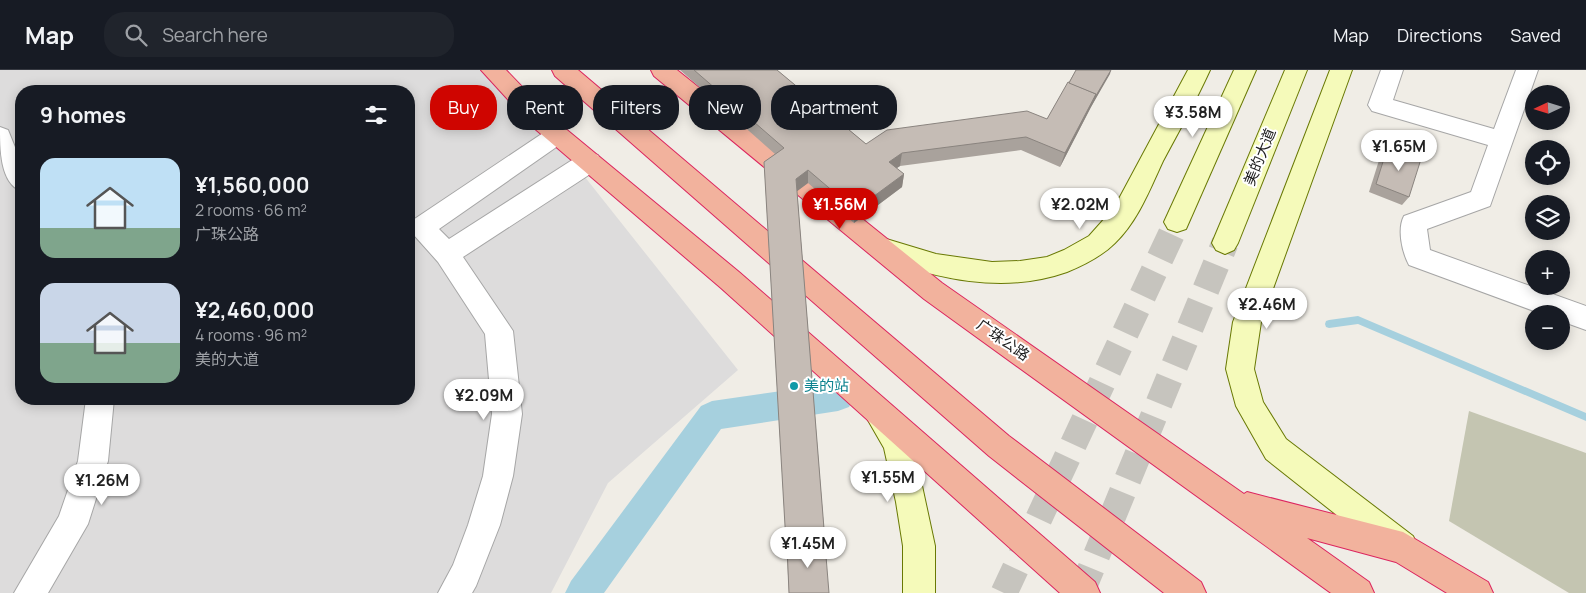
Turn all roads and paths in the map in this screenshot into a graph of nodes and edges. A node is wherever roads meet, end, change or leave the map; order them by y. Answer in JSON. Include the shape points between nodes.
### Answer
{"nodes":[{"id":1,"x":492,"y":70,"type":"edge"},
{"id":2,"x":563,"y":70,"type":"edge"},
{"id":3,"x":662,"y":70,"type":"edge"},
{"id":4,"x":1199,"y":70,"type":"edge"},
{"id":5,"x":1244,"y":70,"type":"edge"},
{"id":6,"x":1296,"y":70,"type":"edge"},
{"id":7,"x":1341,"y":70,"type":"edge"},
{"id":8,"x":1392,"y":70,"type":"edge"},
{"id":9,"x":1527,"y":70,"type":"edge"},
{"id":10,"x":557,"y":135,"type":"junction"},
{"id":11,"x":0,"y":136,"type":"edge"},
{"id":12,"x":1502,"y":140,"type":"junction"},
{"id":13,"x":589,"y":162,"type":"junction"},
{"id":14,"x":15,"y":172,"type":"edge"},
{"id":15,"x":1177,"y":222,"type":"tunnel mouth"},
{"id":16,"x":1224,"y":243,"type":"tunnel mouth"},
{"id":17,"x":882,"y":249,"type":"junction"},
{"id":18,"x":448,"y":254,"type":"junction"},
{"id":19,"x":1586,"y":318,"type":"edge"},
{"id":20,"x":99,"y":405,"type":"edge"},
{"id":21,"x":877,"y":410,"type":"junction"},
{"id":22,"x":1231,"y":503,"type":"junction"},
{"id":23,"x":1403,"y":548,"type":"junction"},
{"id":24,"x":30,"y":593,"type":"edge"},
{"id":25,"x":454,"y":593,"type":"edge"},
{"id":26,"x":918,"y":593,"type":"edge"},
{"id":27,"x":1084,"y":593,"type":"edge"},
{"id":28,"x":1190,"y":593,"type":"edge"},
{"id":29,"x":1358,"y":593,"type":"edge"},
{"id":30,"x":1477,"y":593,"type":"edge"}],
"edges":[{"from":1,"to":10,"type":"highway"},
{"from":2,"to":28,"type":"highway","via":[[999,446]]},
{"from":3,"to":17,"type":"highway","name":"广珠公路"},
{"from":4,"to":17,"type":"main road","via":[[1124,213],[1098,243],[1061,264],[1025,273],[977,272],[931,265]]},
{"from":5,"to":15,"type":"main road"},
{"from":6,"to":16,"type":"main road","name":"美的大道"},
{"from":7,"to":23,"type":"main road","via":[[1247,322],[1240,368],[1250,406],[1276,449]]},
{"from":8,"to":12,"type":"street","via":[[1380,105]]},
{"from":9,"to":12,"type":"street"},
{"from":10,"to":13,"type":"highway"},
{"from":10,"to":18,"type":"street","via":[[422,227]]},
{"from":11,"to":14,"type":"street","via":[[6,159]]},
{"from":12,"to":19,"type":"street","via":[[1481,199],[1412,223],[1418,257]]},
{"from":13,"to":18,"type":"street"},
{"from":13,"to":21,"type":"highway","via":[[730,280]]},
{"from":17,"to":22,"type":"highway","name":"广珠公路","via":[[933,291]]},
{"from":18,"to":25,"type":"street","via":[[499,331],[507,414],[498,476],[484,525],[465,575]]},
{"from":20,"to":24,"type":"street","via":[[93,461],[72,524]]},
{"from":21,"to":26,"type":"main road","via":[[898,444],[911,502],[918,546]]},
{"from":21,"to":27,"type":"highway"},
{"from":22,"to":23,"type":"highway"},
{"from":22,"to":29,"type":"highway","name":"广珠公路"},
{"from":23,"to":30,"type":"highway"}]}
